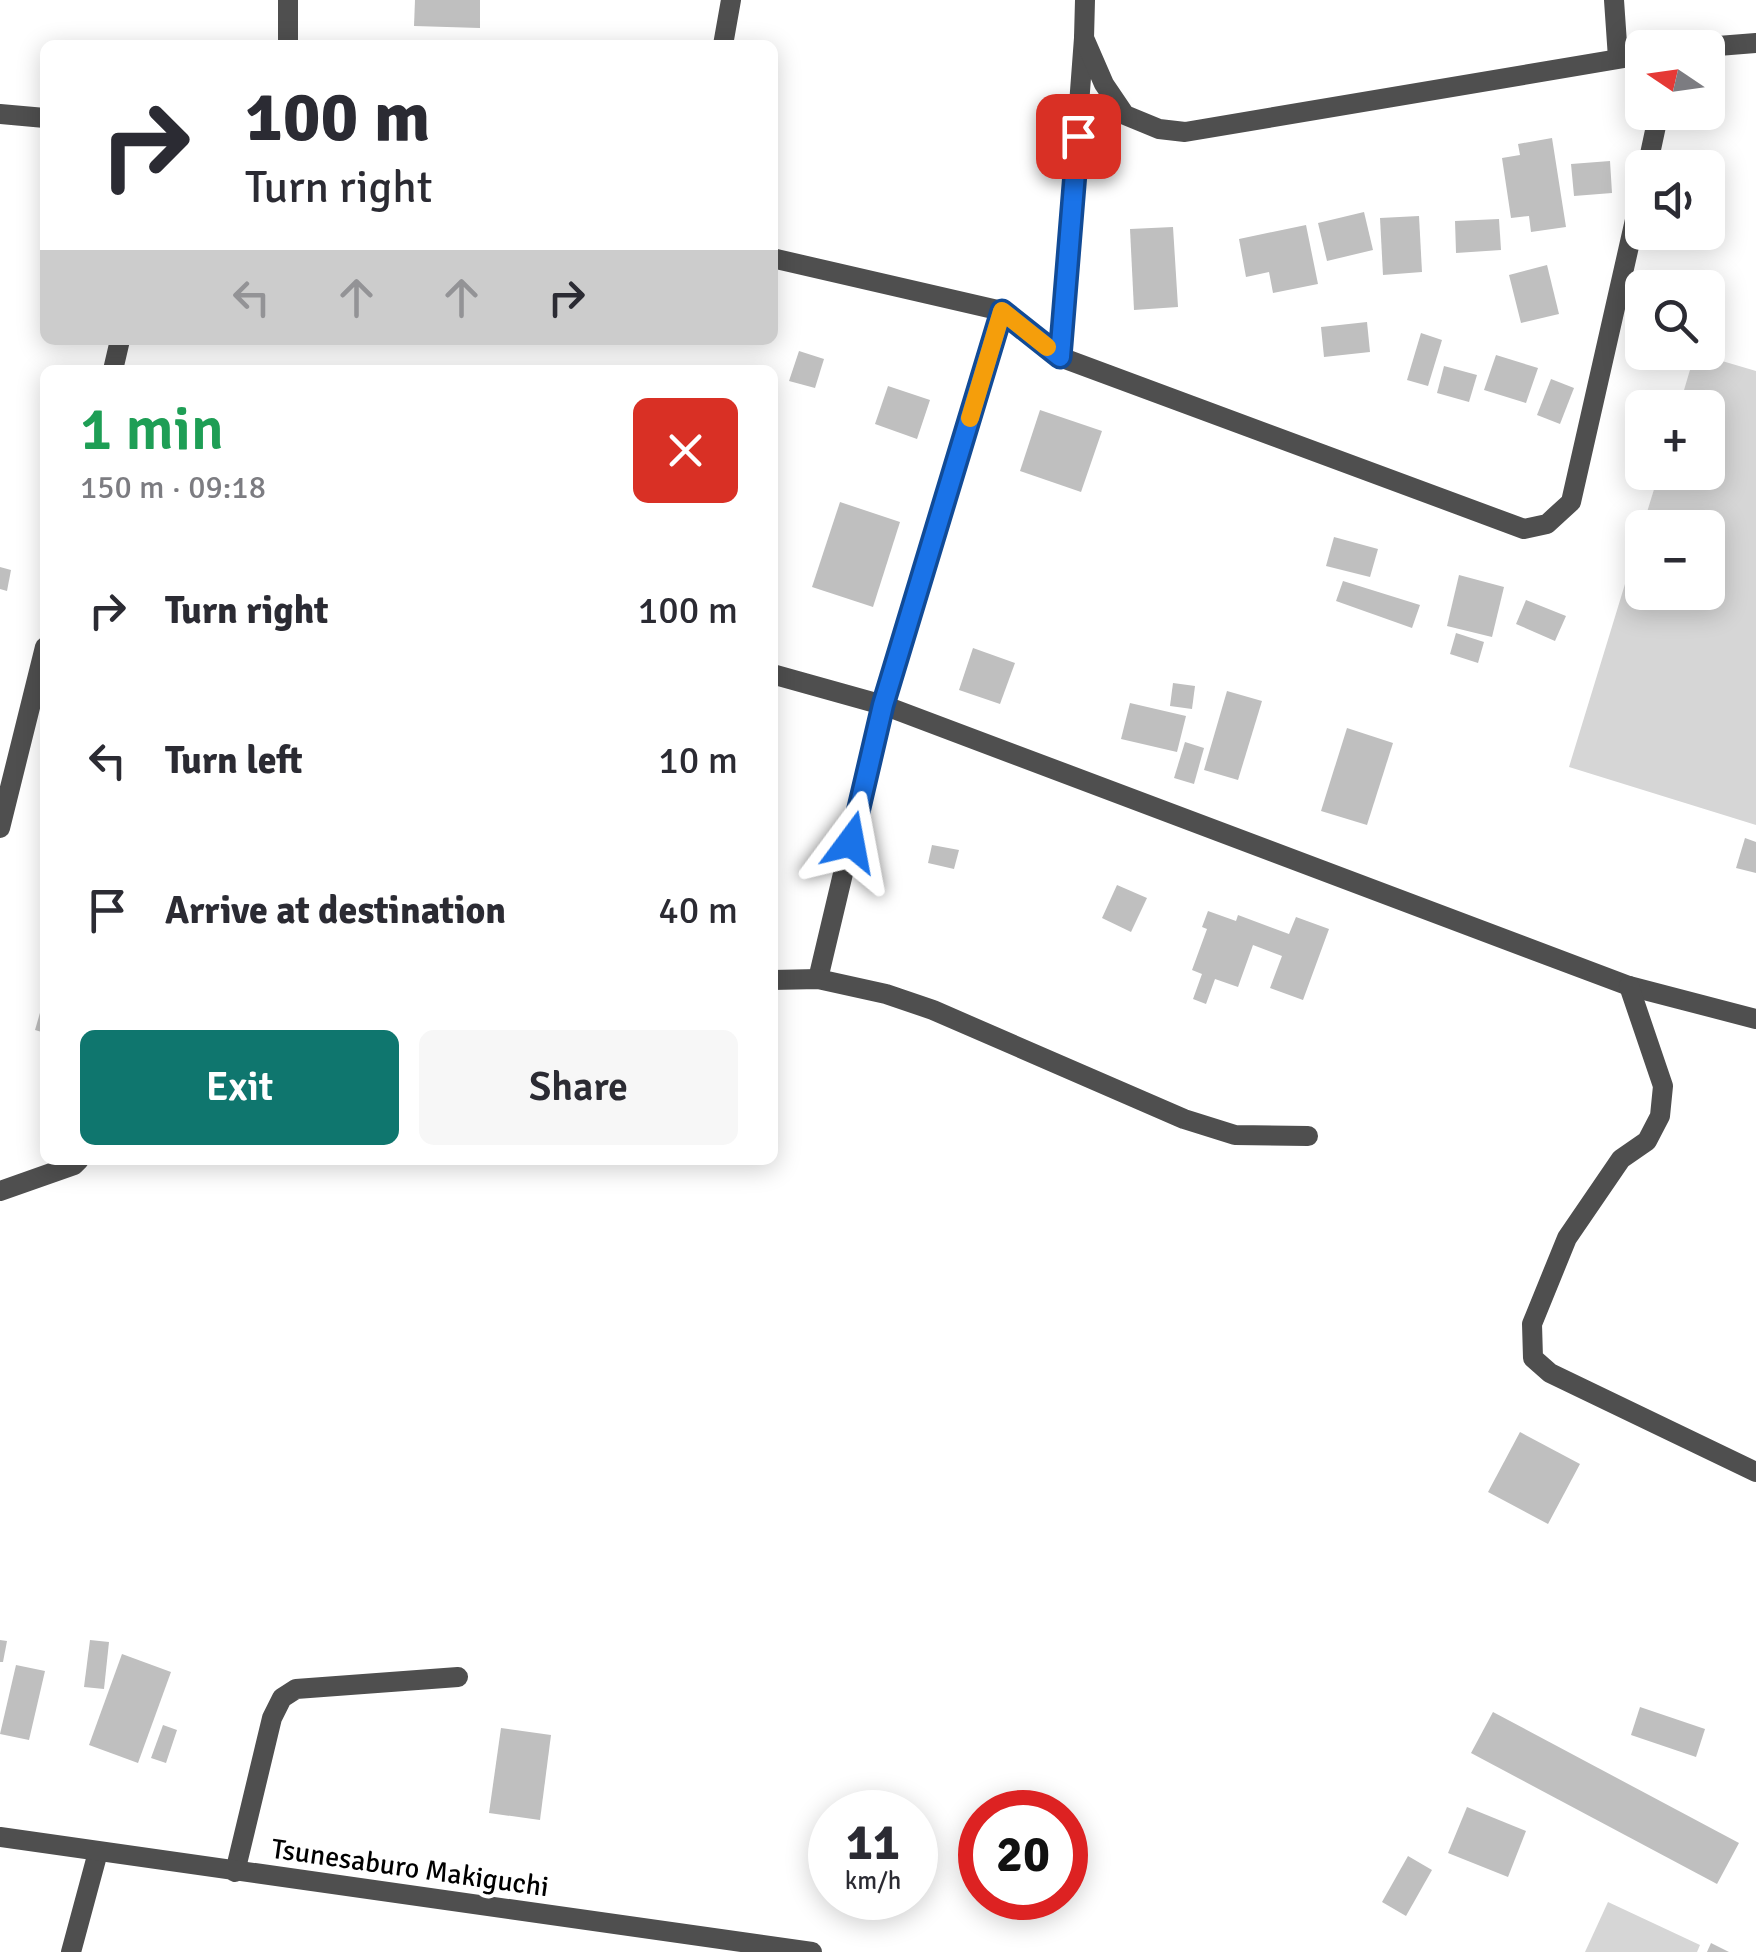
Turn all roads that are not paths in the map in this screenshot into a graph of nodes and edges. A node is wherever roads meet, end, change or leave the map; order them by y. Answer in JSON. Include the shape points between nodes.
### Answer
{"nodes":[{"id":1,"x":288,"y":0,"type":"edge"},
{"id":2,"x":731,"y":0,"type":"edge"},
{"id":3,"x":1085,"y":0,"type":"edge"},
{"id":4,"x":1614,"y":0,"type":"edge"},
{"id":5,"x":1084,"y":38,"type":"junction"},
{"id":6,"x":288,"y":40,"type":"edge"},
{"id":7,"x":724,"y":40,"type":"edge"},
{"id":8,"x":1756,"y":43,"type":"edge"},
{"id":9,"x":1725,"y":45,"type":"edge"},
{"id":10,"x":1625,"y":57,"type":"edge"},
{"id":11,"x":1618,"y":58,"type":"junction"},
{"id":12,"x":0,"y":114,"type":"edge"},
{"id":13,"x":40,"y":118,"type":"edge"},
{"id":14,"x":1628,"y":250,"type":"edge"},
{"id":15,"x":778,"y":259,"type":"edge"},
{"id":16,"x":1002,"y":311,"type":"junction"},
{"id":17,"x":1060,"y":357,"type":"junction"},
{"id":18,"x":40,"y":665,"type":"edge"},
{"id":19,"x":778,"y":676,"type":"edge"},
{"id":20,"x":883,"y":705,"type":"junction"},
{"id":21,"x":5,"y":790,"type":"edge"},
{"id":22,"x":0,"y":828,"type":"edge"},
{"id":23,"x":818,"y":979,"type":"junction"},
{"id":24,"x":778,"y":980,"type":"edge"},
{"id":25,"x":1630,"y":986,"type":"junction"},
{"id":26,"x":1756,"y":1019,"type":"edge"},
{"id":27,"x":1308,"y":1136,"type":"dead end"},
{"id":28,"x":74,"y":1165,"type":"edge"},
{"id":29,"x":0,"y":1191,"type":"edge"},
{"id":30,"x":1756,"y":1472,"type":"edge"},
{"id":31,"x":458,"y":1677,"type":"dead end"},
{"id":32,"x":0,"y":1837,"type":"edge"},
{"id":33,"x":98,"y":1852,"type":"junction"},
{"id":34,"x":234,"y":1872,"type":"junction"},
{"id":35,"x":71,"y":1952,"type":"edge"},
{"id":36,"x":812,"y":1952,"type":"edge"}],
"edges":[{"from":1,"to":6,"type":"street"},
{"from":2,"to":7,"type":"street"},
{"from":3,"to":5,"type":"street"},
{"from":4,"to":11,"type":"street"},
{"from":5,"to":11,"type":"street","via":[[1125,115],[1185,132]]},
{"from":5,"to":17,"type":"street"},
{"from":8,"to":9,"type":"street"},
{"from":10,"to":11,"type":"street"},
{"from":12,"to":13,"type":"street"},
{"from":14,"to":17,"type":"street","via":[[1574,493],[1538,528],[1524,529]]},
{"from":15,"to":16,"type":"street"},
{"from":16,"to":17,"type":"street"},
{"from":16,"to":20,"type":"street"},
{"from":18,"to":21,"type":"street"},
{"from":19,"to":20,"type":"street"},
{"from":20,"to":23,"type":"street"},
{"from":20,"to":25,"type":"street"},
{"from":21,"to":22,"type":"street"},
{"from":23,"to":24,"type":"street"},
{"from":23,"to":27,"type":"street","via":[[933,1010],[1234,1135]]},
{"from":25,"to":26,"type":"street"},
{"from":25,"to":30,"type":"street","via":[[1662,1086],[1660,1116],[1567,1238],[1532,1324],[1533,1358],[1550,1373]]},
{"from":28,"to":29,"type":"street"},
{"from":31,"to":34,"type":"street","via":[[296,1689],[282,1698]]},
{"from":32,"to":33,"type":"street","name":"Tsunesaburo Makiguchi"},
{"from":33,"to":34,"type":"street","name":"Tsunesaburo Makiguchi"},
{"from":33,"to":35,"type":"street"},
{"from":34,"to":36,"type":"street","name":"Tsunesaburo Makiguchi"}]}
